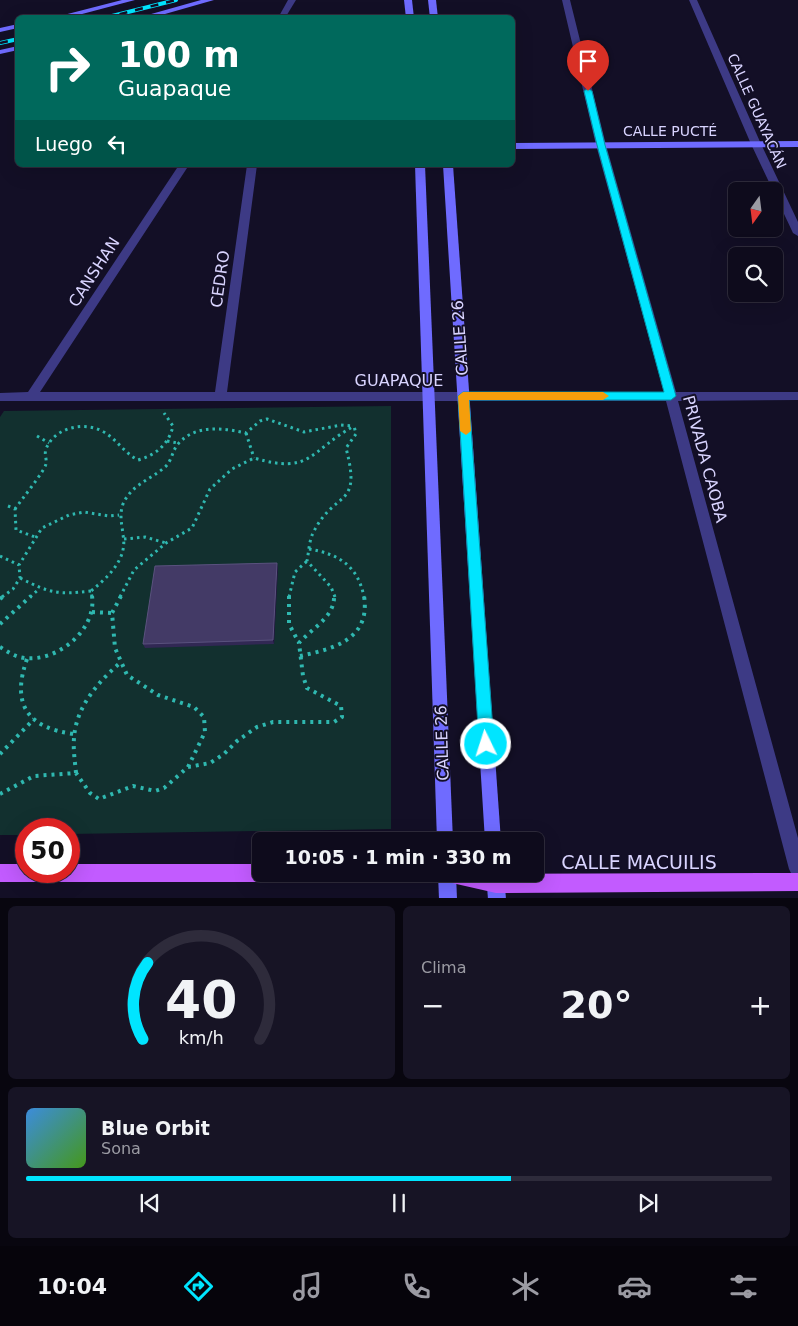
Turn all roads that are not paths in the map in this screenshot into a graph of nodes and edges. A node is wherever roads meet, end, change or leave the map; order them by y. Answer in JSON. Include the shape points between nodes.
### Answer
{"nodes":[{"id":1,"x":131,"y":0,"type":"edge"},
{"id":2,"x":210,"y":0,"type":"edge"},
{"id":3,"x":292,"y":0,"type":"edge"},
{"id":4,"x":408,"y":0,"type":"edge"},
{"id":5,"x":432,"y":0,"type":"edge"},
{"id":6,"x":566,"y":0,"type":"edge"},
{"id":7,"x":693,"y":0,"type":"edge"},
{"id":8,"x":68,"y":15,"type":"edge"},
{"id":9,"x":152,"y":15,"type":"edge"},
{"id":10,"x":283,"y":15,"type":"edge"},
{"id":11,"x":410,"y":15,"type":"edge"},
{"id":12,"x":434,"y":15,"type":"edge"},
{"id":13,"x":15,"y":27,"type":"edge"},
{"id":14,"x":0,"y":30,"type":"edge"},
{"id":15,"x":15,"y":49,"type":"edge"},
{"id":16,"x":0,"y":52,"type":"edge"},
{"id":17,"x":756,"y":144,"type":"junction"},
{"id":18,"x":798,"y":144,"type":"edge"},
{"id":19,"x":601,"y":145,"type":"junction"},
{"id":20,"x":515,"y":146,"type":"edge"},
{"id":21,"x":183,"y":167,"type":"edge"},
{"id":22,"x":252,"y":167,"type":"edge"},
{"id":23,"x":420,"y":167,"type":"edge"},
{"id":24,"x":448,"y":167,"type":"edge"},
{"id":25,"x":798,"y":233,"type":"edge"},
{"id":26,"x":429,"y":396,"type":"junction"},
{"id":27,"x":463,"y":396,"type":"junction"},
{"id":28,"x":671,"y":396,"type":"junction"},
{"id":29,"x":798,"y":396,"type":"edge"},
{"id":30,"x":31,"y":397,"type":"junction"},
{"id":31,"x":220,"y":397,"type":"junction"},
{"id":32,"x":0,"y":398,"type":"edge"},
{"id":33,"x":445,"y":832,"type":"edge"},
{"id":34,"x":492,"y":832,"type":"edge"},
{"id":35,"x":798,"y":869,"type":"edge"},
{"id":36,"x":0,"y":873,"type":"edge"},
{"id":37,"x":252,"y":873,"type":"edge"},
{"id":38,"x":447,"y":882,"type":"edge"},
{"id":39,"x":798,"y":882,"type":"edge"},
{"id":40,"x":496,"y":885,"type":"edge"},
{"id":41,"x":448,"y":898,"type":"edge"}],
"edges":[{"from":1,"to":8,"type":"main road"},
{"from":2,"to":9,"type":"main road"},
{"from":3,"to":10,"type":"street"},
{"from":4,"to":11,"type":"main road"},
{"from":5,"to":12,"type":"main road"},
{"from":6,"to":19,"type":"street","name":"PRIVADA CAOBA"},
{"from":7,"to":17,"type":"street","name":"CALLE GUAYACÁN"},
{"from":13,"to":14,"type":"main road"},
{"from":15,"to":16,"type":"main road"},
{"from":17,"to":18,"type":"main road","name":"CALLE PUCTÉ"},
{"from":17,"to":19,"type":"main road","name":"CALLE PUCTÉ"},
{"from":17,"to":25,"type":"street","name":"CALLE GUAYACÁN"},
{"from":19,"to":20,"type":"main road","name":"CALLE PUCTÉ"},
{"from":19,"to":28,"type":"street","name":"PRIVADA CAOBA"},
{"from":21,"to":30,"type":"street","name":"CANSHAN"},
{"from":22,"to":31,"type":"street","name":"CEDRO"},
{"from":23,"to":26,"type":"main road","name":"CALLE 26"},
{"from":24,"to":27,"type":"main road","name":"CALLE 26"},
{"from":26,"to":27,"type":"street","name":"GUAPAQUE"},
{"from":26,"to":31,"type":"street","name":"GUAPAQUE"},
{"from":26,"to":33,"type":"main road","name":"CALLE 26"},
{"from":27,"to":28,"type":"street","name":"GUAPAQUE"},
{"from":27,"to":34,"type":"main road","name":"CALLE 26"},
{"from":28,"to":29,"type":"street","name":"GUAPAQUE"},
{"from":28,"to":35,"type":"street","name":"PRIVADA CAOBA"},
{"from":30,"to":31,"type":"street","name":"GUAPAQUE"},
{"from":30,"to":32,"type":"street","name":"GUAPAQUE"},
{"from":36,"to":37,"type":"main road"},
{"from":38,"to":41,"type":"main road"},
{"from":39,"to":40,"type":"main road","name":"CALLE MACUILIS"}]}
